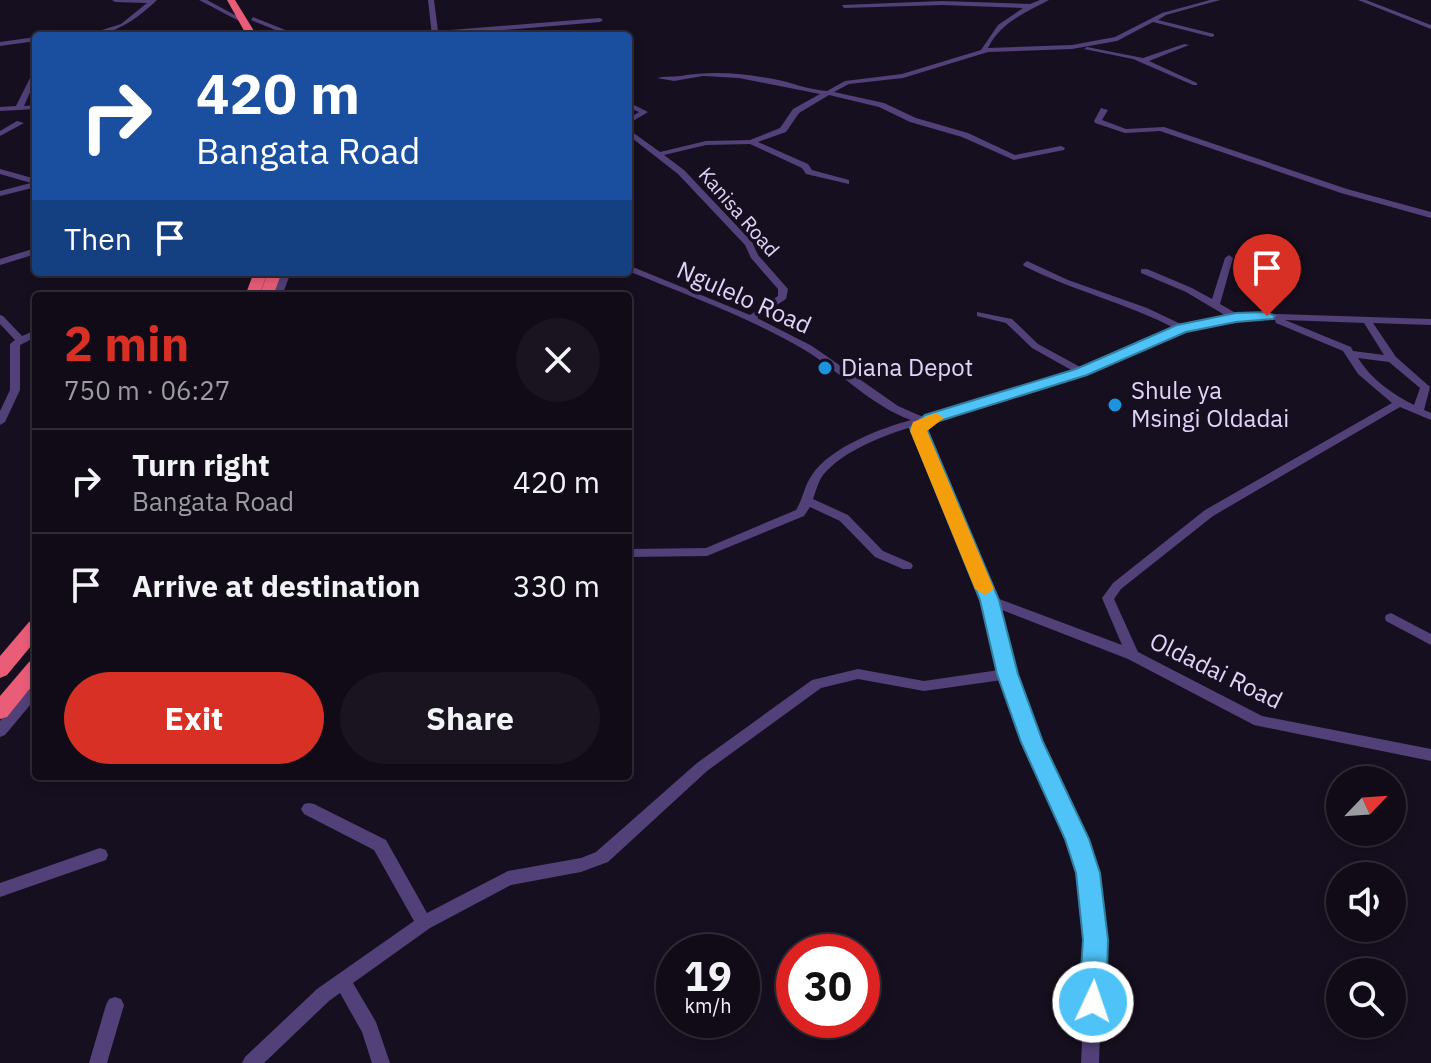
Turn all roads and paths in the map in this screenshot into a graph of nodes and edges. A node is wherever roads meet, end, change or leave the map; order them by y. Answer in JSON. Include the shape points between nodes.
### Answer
{"nodes":[{"id":1,"x":115,"y":0,"type":"edge"},
{"id":2,"x":153,"y":0,"type":"edge"},
{"id":3,"x":202,"y":0,"type":"edge"},
{"id":4,"x":231,"y":0,"type":"edge"},
{"id":5,"x":244,"y":0,"type":"edge"},
{"id":6,"x":431,"y":0,"type":"edge"},
{"id":7,"x":1046,"y":0,"type":"edge"},
{"id":8,"x":1217,"y":0,"type":"edge"},
{"id":9,"x":1361,"y":0,"type":"edge"},
{"id":10,"x":844,"y":6,"type":"dead end"},
{"id":11,"x":1030,"y":6,"type":"junction"},
{"id":12,"x":253,"y":19,"type":"junction"},
{"id":13,"x":241,"y":20,"type":"junction"},
{"id":14,"x":600,"y":20,"type":"dead end"},
{"id":15,"x":1152,"y":20,"type":"junction"},
{"id":16,"x":1431,"y":27,"type":"edge"},
{"id":17,"x":281,"y":31,"type":"junction"},
{"id":18,"x":99,"y":32,"type":"edge"},
{"id":19,"x":255,"y":32,"type":"edge"},
{"id":20,"x":258,"y":32,"type":"edge"},
{"id":21,"x":276,"y":32,"type":"edge"},
{"id":22,"x":284,"y":32,"type":"edge"},
{"id":23,"x":435,"y":32,"type":"edge"},
{"id":24,"x":459,"y":32,"type":"edge"},
{"id":25,"x":1212,"y":35,"type":"dead end"},
{"id":26,"x":32,"y":40,"type":"edge"},
{"id":27,"x":0,"y":44,"type":"edge"},
{"id":28,"x":1186,"y":45,"type":"dead end"},
{"id":29,"x":1076,"y":46,"type":"junction"},
{"id":30,"x":983,"y":52,"type":"junction"},
{"id":31,"x":1144,"y":60,"type":"junction"},
{"id":32,"x":660,"y":78,"type":"dead end"},
{"id":33,"x":32,"y":80,"type":"edge"},
{"id":34,"x":1195,"y":84,"type":"dead end"},
{"id":35,"x":824,"y":93,"type":"junction"},
{"id":36,"x":632,"y":106,"type":"edge"},
{"id":37,"x":32,"y":107,"type":"edge"},
{"id":38,"x":19,"y":108,"type":"junction"},
{"id":39,"x":0,"y":109,"type":"edge"},
{"id":40,"x":1104,"y":110,"type":"dead end"},
{"id":41,"x":632,"y":119,"type":"edge"},
{"id":42,"x":20,"y":123,"type":"dead end"},
{"id":43,"x":0,"y":134,"type":"edge"},
{"id":44,"x":632,"y":134,"type":"edge"},
{"id":45,"x":751,"y":142,"type":"junction"},
{"id":46,"x":1061,"y":148,"type":"dead end"},
{"id":47,"x":661,"y":154,"type":"junction"},
{"id":48,"x":0,"y":171,"type":"edge"},
{"id":49,"x":32,"y":182,"type":"edge"},
{"id":50,"x":846,"y":182,"type":"dead end"},
{"id":51,"x":32,"y":184,"type":"edge"},
{"id":52,"x":0,"y":194,"type":"edge"},
{"id":53,"x":1431,"y":215,"type":"edge"},
{"id":54,"x":32,"y":252,"type":"edge"},
{"id":55,"x":1229,"y":258,"type":"dead end"},
{"id":56,"x":0,"y":262,"type":"edge"},
{"id":57,"x":1027,"y":264,"type":"dead end"},
{"id":58,"x":632,"y":270,"type":"edge"},
{"id":59,"x":1144,"y":271,"type":"dead end"},
{"id":60,"x":1215,"y":304,"type":"junction"},
{"id":61,"x":980,"y":314,"type":"dead end"},
{"id":62,"x":1267,"y":316,"type":"junction"},
{"id":63,"x":1236,"y":317,"type":"junction"},
{"id":64,"x":0,"y":318,"type":"edge"},
{"id":65,"x":750,"y":319,"type":"junction"},
{"id":66,"x":1368,"y":322,"type":"junction"},
{"id":67,"x":1431,"y":322,"type":"edge"},
{"id":68,"x":1182,"y":328,"type":"junction"},
{"id":69,"x":32,"y":334,"type":"edge"},
{"id":70,"x":19,"y":339,"type":"junction"},
{"id":71,"x":1353,"y":354,"type":"junction"},
{"id":72,"x":1392,"y":359,"type":"junction"},
{"id":73,"x":1082,"y":372,"type":"junction"},
{"id":74,"x":1399,"y":403,"type":"junction"},
{"id":75,"x":1418,"y":411,"type":"junction"},
{"id":76,"x":1431,"y":417,"type":"edge"},
{"id":77,"x":926,"y":419,"type":"junction"},
{"id":78,"x":0,"y":422,"type":"edge"},
{"id":79,"x":807,"y":501,"type":"junction"},
{"id":80,"x":632,"y":553,"type":"edge"},
{"id":81,"x":907,"y":566,"type":"dead end"},
{"id":82,"x":989,"y":600,"type":"junction"},
{"id":83,"x":1391,"y":618,"type":"dead end"},
{"id":84,"x":32,"y":632,"type":"edge"},
{"id":85,"x":1431,"y":640,"type":"edge"},
{"id":86,"x":1133,"y":655,"type":"junction"},
{"id":87,"x":1,"y":668,"type":"edge"},
{"id":88,"x":32,"y":672,"type":"edge"},
{"id":89,"x":1007,"y":674,"type":"junction"},
{"id":90,"x":32,"y":693,"type":"edge"},
{"id":91,"x":0,"y":711,"type":"edge"},
{"id":92,"x":0,"y":731,"type":"edge"},
{"id":93,"x":1431,"y":755,"type":"edge"},
{"id":94,"x":309,"y":809,"type":"dead end"},
{"id":95,"x":100,"y":855,"type":"dead end"},
{"id":96,"x":0,"y":890,"type":"edge"},
{"id":97,"x":424,"y":923,"type":"junction"},
{"id":98,"x":342,"y":980,"type":"junction"},
{"id":99,"x":115,"y":1005,"type":"dead end"},
{"id":100,"x":98,"y":1063,"type":"edge"},
{"id":101,"x":251,"y":1063,"type":"edge"},
{"id":102,"x":381,"y":1063,"type":"edge"},
{"id":103,"x":1090,"y":1063,"type":"edge"}],
"edges":[{"from":1,"to":2,"type":"street"},
{"from":2,"to":18,"type":"street","via":[[123,25]]},
{"from":3,"to":13,"type":"street"},
{"from":4,"to":13,"type":"highway"},
{"from":5,"to":12,"type":"highway"},
{"from":6,"to":23,"type":"street"},
{"from":7,"to":11,"type":"street"},
{"from":8,"to":15,"type":"street"},
{"from":9,"to":16,"type":"street"},
{"from":10,"to":11,"type":"street"},
{"from":11,"to":30,"type":"street","via":[[990,35]]},
{"from":12,"to":17,"type":"street"},
{"from":12,"to":20,"type":"highway"},
{"from":13,"to":19,"type":"highway"},
{"from":14,"to":24,"type":"street"},
{"from":15,"to":25,"type":"street"},
{"from":15,"to":29,"type":"street","via":[[1117,39]]},
{"from":17,"to":21,"type":"street"},
{"from":17,"to":22,"type":"street"},
{"from":26,"to":27,"type":"street"},
{"from":28,"to":31,"type":"street"},
{"from":29,"to":30,"type":"street"},
{"from":29,"to":31,"type":"street"},
{"from":30,"to":35,"type":"street","via":[[903,76],[847,82]]},
{"from":31,"to":34,"type":"street"},
{"from":32,"to":35,"type":"street","via":[[760,77]]},
{"from":33,"to":38,"type":"street"},
{"from":35,"to":45,"type":"street","via":[[794,113],[783,130]]},
{"from":35,"to":46,"type":"street","via":[[881,105],[1014,158]]},
{"from":36,"to":41,"type":"street","via":[[644,111]]},
{"from":37,"to":38,"type":"street"},
{"from":38,"to":39,"type":"street"},
{"from":40,"to":53,"type":"street","via":[[1098,121],[1119,129],[1161,129]]},
{"from":42,"to":43,"type":"street"},
{"from":44,"to":47,"type":"street","name":"Kanisa Road"},
{"from":45,"to":47,"type":"street","via":[[706,143]]},
{"from":45,"to":50,"type":"street","via":[[774,149],[809,172]]},
{"from":47,"to":65,"type":"street","name":"Kanisa Road","via":[[749,244],[783,289],[783,297]]},
{"from":48,"to":49,"type":"street"},
{"from":51,"to":52,"type":"street"},
{"from":54,"to":56,"type":"street"},
{"from":55,"to":60,"type":"street"},
{"from":57,"to":68,"type":"street"},
{"from":58,"to":65,"type":"street","name":"Ngulelo Road"},
{"from":59,"to":60,"type":"street"},
{"from":60,"to":63,"type":"street"},
{"from":61,"to":73,"type":"street","via":[[1009,321],[1035,346]]},
{"from":62,"to":63,"type":"street"},
{"from":62,"to":66,"type":"street"},
{"from":62,"to":71,"type":"street","via":[[1329,339]]},
{"from":63,"to":68,"type":"street"},
{"from":64,"to":70,"type":"street"},
{"from":65,"to":77,"type":"street","name":"Ngulelo Road","via":[[812,350],[897,409]]},
{"from":66,"to":67,"type":"street"},
{"from":66,"to":72,"type":"street"},
{"from":68,"to":73,"type":"street"},
{"from":69,"to":70,"type":"street"},
{"from":70,"to":78,"type":"street","via":[[14,349],[15,390]]},
{"from":71,"to":72,"type":"street"},
{"from":71,"to":74,"type":"street","via":[[1362,372]]},
{"from":72,"to":75,"type":"street","via":[[1425,387]]},
{"from":73,"to":77,"type":"street"},
{"from":74,"to":75,"type":"street"},
{"from":74,"to":86,"type":"street","via":[[1209,513],[1111,591],[1109,604]]},
{"from":75,"to":76,"type":"street"},
{"from":77,"to":79,"type":"street","via":[[836,458],[815,477]]},
{"from":77,"to":82,"type":"street","via":[[919,431]]},
{"from":79,"to":80,"type":"street","via":[[794,517],[718,550]]},
{"from":79,"to":81,"type":"street","via":[[844,518],[879,554]]},
{"from":82,"to":86,"type":"street","name":"Oldadai Road"},
{"from":82,"to":89,"type":"street"},
{"from":83,"to":85,"type":"street"},
{"from":84,"to":87,"type":"highway"},
{"from":86,"to":93,"type":"street","name":"Oldadai Road","via":[[1259,721]]},
{"from":88,"to":91,"type":"highway"},
{"from":89,"to":97,"type":"street","via":[[924,686],[858,674],[817,684],[702,767],[602,857],[508,878]]},
{"from":89,"to":103,"type":"street","via":[[1088,873],[1095,940]]},
{"from":90,"to":92,"type":"street"},
{"from":94,"to":97,"type":"street","via":[[380,845]]},
{"from":95,"to":96,"type":"street"},
{"from":97,"to":98,"type":"street"},
{"from":98,"to":101,"type":"street"},
{"from":98,"to":102,"type":"street","via":[[370,1028]]},
{"from":99,"to":100,"type":"street"}]}
